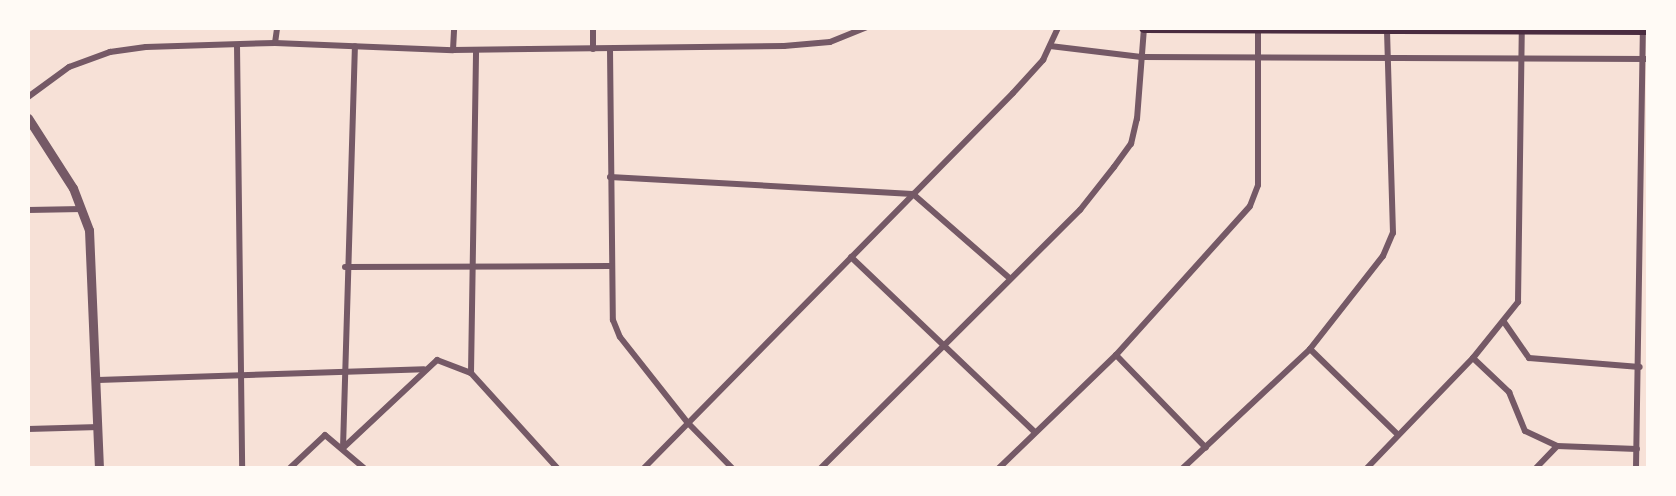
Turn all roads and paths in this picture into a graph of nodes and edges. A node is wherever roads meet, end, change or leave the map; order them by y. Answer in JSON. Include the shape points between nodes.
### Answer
{"nodes":[{"id":1,"x":277,"y":28,"type":"edge"},
{"id":2,"x":454,"y":28,"type":"edge"},
{"id":3,"x":593,"y":28,"type":"edge"},
{"id":4,"x":865,"y":28,"type":"edge"},
{"id":5,"x":1058,"y":28,"type":"edge"},
{"id":6,"x":1144,"y":28,"type":"edge"},
{"id":7,"x":1558,"y":29,"type":"edge"},
{"id":8,"x":1258,"y":30,"type":"edge"},
{"id":9,"x":1426,"y":30,"type":"edge"},
{"id":10,"x":1522,"y":30,"type":"junction"},
{"id":11,"x":1645,"y":30,"type":"edge"},
{"id":12,"x":1387,"y":31,"type":"junction"},
{"id":13,"x":274,"y":43,"type":"junction"},
{"id":14,"x":237,"y":45,"type":"junction"},
{"id":15,"x":355,"y":46,"type":"junction"},
{"id":16,"x":1050,"y":46,"type":"junction"},
{"id":17,"x":593,"y":49,"type":"junction"},
{"id":18,"x":610,"y":49,"type":"junction"},
{"id":19,"x":453,"y":50,"type":"junction"},
{"id":20,"x":476,"y":50,"type":"junction"},
{"id":21,"x":1141,"y":57,"type":"junction"},
{"id":22,"x":1522,"y":57,"type":"junction"},
{"id":23,"x":1260,"y":59,"type":"junction"},
{"id":24,"x":1645,"y":59,"type":"edge"},
{"id":25,"x":1388,"y":60,"type":"junction"},
{"id":26,"x":28,"y":97,"type":"edge"},
{"id":27,"x":28,"y":118,"type":"edge"},
{"id":28,"x":610,"y":177,"type":"junction"},
{"id":29,"x":913,"y":194,"type":"junction"},
{"id":30,"x":82,"y":209,"type":"junction"},
{"id":31,"x":28,"y":210,"type":"edge"},
{"id":32,"x":850,"y":257,"type":"junction"},
{"id":33,"x":474,"y":263,"type":"junction"},
{"id":34,"x":610,"y":266,"type":"junction"},
{"id":35,"x":345,"y":267,"type":"junction"},
{"id":36,"x":1008,"y":277,"type":"junction"},
{"id":37,"x":1504,"y":322,"type":"junction"},
{"id":38,"x":945,"y":345,"type":"junction"},
{"id":39,"x":1310,"y":349,"type":"junction"},
{"id":40,"x":1116,"y":355,"type":"junction"},
{"id":41,"x":1473,"y":358,"type":"junction"},
{"id":42,"x":1640,"y":367,"type":"junction"},
{"id":43,"x":424,"y":369,"type":"junction"},
{"id":44,"x":344,"y":372,"type":"junction"},
{"id":45,"x":471,"y":373,"type":"junction"},
{"id":46,"x":241,"y":376,"type":"junction"},
{"id":47,"x":98,"y":380,"type":"junction"},
{"id":48,"x":1644,"y":394,"type":"edge"},
{"id":49,"x":688,"y":423,"type":"junction"},
{"id":50,"x":99,"y":427,"type":"junction"},
{"id":51,"x":28,"y":429,"type":"edge"},
{"id":52,"x":1034,"y":431,"type":"junction"},
{"id":53,"x":1397,"y":434,"type":"junction"},
{"id":54,"x":1557,"y":446,"type":"junction"},
{"id":55,"x":343,"y":448,"type":"junction"},
{"id":56,"x":1206,"y":448,"type":"junction"},
{"id":57,"x":1637,"y":449,"type":"junction"},
{"id":58,"x":1007,"y":464,"type":"edge"},
{"id":59,"x":99,"y":468,"type":"edge"},
{"id":60,"x":242,"y":468,"type":"edge"},
{"id":61,"x":290,"y":468,"type":"edge"},
{"id":62,"x":364,"y":468,"type":"edge"},
{"id":63,"x":557,"y":468,"type":"edge"},
{"id":64,"x":645,"y":468,"type":"edge"},
{"id":65,"x":732,"y":468,"type":"edge"},
{"id":66,"x":822,"y":468,"type":"edge"},
{"id":67,"x":999,"y":468,"type":"edge"},
{"id":68,"x":1183,"y":468,"type":"edge"},
{"id":69,"x":1367,"y":468,"type":"edge"},
{"id":70,"x":1536,"y":468,"type":"edge"},
{"id":71,"x":1636,"y":468,"type":"edge"}],
"edges":[{"from":1,"to":13,"type":"street"},
{"from":2,"to":19,"type":"street"},
{"from":3,"to":17,"type":"street"},
{"from":4,"to":18,"type":"street","via":[[806,44]]},
{"from":5,"to":16,"type":"street"},
{"from":6,"to":8,"type":"main road"},
{"from":6,"to":21,"type":"street"},
{"from":7,"to":10,"type":"main road"},
{"from":7,"to":11,"type":"main road"},
{"from":8,"to":12,"type":"main road"},
{"from":8,"to":23,"type":"street"},
{"from":9,"to":10,"type":"main road"},
{"from":9,"to":12,"type":"main road"},
{"from":10,"to":22,"type":"street"},
{"from":11,"to":24,"type":"street"},
{"from":12,"to":25,"type":"street"},
{"from":13,"to":14,"type":"street"},
{"from":13,"to":15,"type":"street"},
{"from":14,"to":26,"type":"street","via":[[110,51],[56,74]]},
{"from":14,"to":46,"type":"street"},
{"from":15,"to":19,"type":"street"},
{"from":15,"to":35,"type":"street"},
{"from":16,"to":21,"type":"street"},
{"from":16,"to":29,"type":"street","via":[[1021,85]]},
{"from":17,"to":18,"type":"street"},
{"from":17,"to":20,"type":"street"},
{"from":18,"to":28,"type":"street"},
{"from":19,"to":20,"type":"street"},
{"from":20,"to":33,"type":"street"},
{"from":21,"to":23,"type":"street"},
{"from":21,"to":36,"type":"street","via":[[1131,144],[1080,210]]},
{"from":22,"to":24,"type":"street"},
{"from":22,"to":25,"type":"street"},
{"from":22,"to":37,"type":"street","via":[[1518,302]]},
{"from":23,"to":25,"type":"street"},
{"from":23,"to":40,"type":"street","via":[[1258,185],[1250,206]]},
{"from":24,"to":42,"type":"street"},
{"from":25,"to":39,"type":"street","via":[[1393,233],[1369,278]]},
{"from":27,"to":30,"type":"street"},
{"from":28,"to":29,"type":"street"},
{"from":28,"to":34,"type":"street"},
{"from":29,"to":32,"type":"street"},
{"from":29,"to":36,"type":"street"},
{"from":30,"to":31,"type":"street"},
{"from":30,"to":47,"type":"street","via":[[94,257]]},
{"from":32,"to":38,"type":"street"},
{"from":32,"to":49,"type":"street"},
{"from":33,"to":34,"type":"street"},
{"from":33,"to":35,"type":"street"},
{"from":33,"to":45,"type":"street"},
{"from":34,"to":49,"type":"street","via":[[613,320],[620,337]]},
{"from":35,"to":44,"type":"street"},
{"from":36,"to":38,"type":"street"},
{"from":37,"to":41,"type":"street"},
{"from":37,"to":42,"type":"street","via":[[1529,358]]},
{"from":38,"to":52,"type":"street"},
{"from":38,"to":66,"type":"street"},
{"from":39,"to":53,"type":"street"},
{"from":39,"to":56,"type":"street"},
{"from":40,"to":52,"type":"street"},
{"from":40,"to":56,"type":"street"},
{"from":41,"to":53,"type":"street"},
{"from":41,"to":54,"type":"street","via":[[1509,392],[1525,431]]},
{"from":42,"to":48,"type":"street"},
{"from":43,"to":44,"type":"street"},
{"from":43,"to":45,"type":"street","via":[[437,360]]},
{"from":43,"to":55,"type":"street"},
{"from":44,"to":46,"type":"street"},
{"from":44,"to":55,"type":"street"},
{"from":45,"to":63,"type":"street"},
{"from":46,"to":47,"type":"street"},
{"from":46,"to":60,"type":"street"},
{"from":47,"to":50,"type":"street"},
{"from":48,"to":57,"type":"street"},
{"from":49,"to":64,"type":"street"},
{"from":49,"to":65,"type":"street"},
{"from":50,"to":51,"type":"street"},
{"from":50,"to":59,"type":"street"},
{"from":52,"to":58,"type":"street"},
{"from":53,"to":69,"type":"street"},
{"from":54,"to":57,"type":"street"},
{"from":54,"to":70,"type":"street"},
{"from":55,"to":61,"type":"street","via":[[325,435]]},
{"from":55,"to":62,"type":"street"},
{"from":56,"to":68,"type":"street"},
{"from":57,"to":71,"type":"street"},
{"from":58,"to":67,"type":"street"}]}
